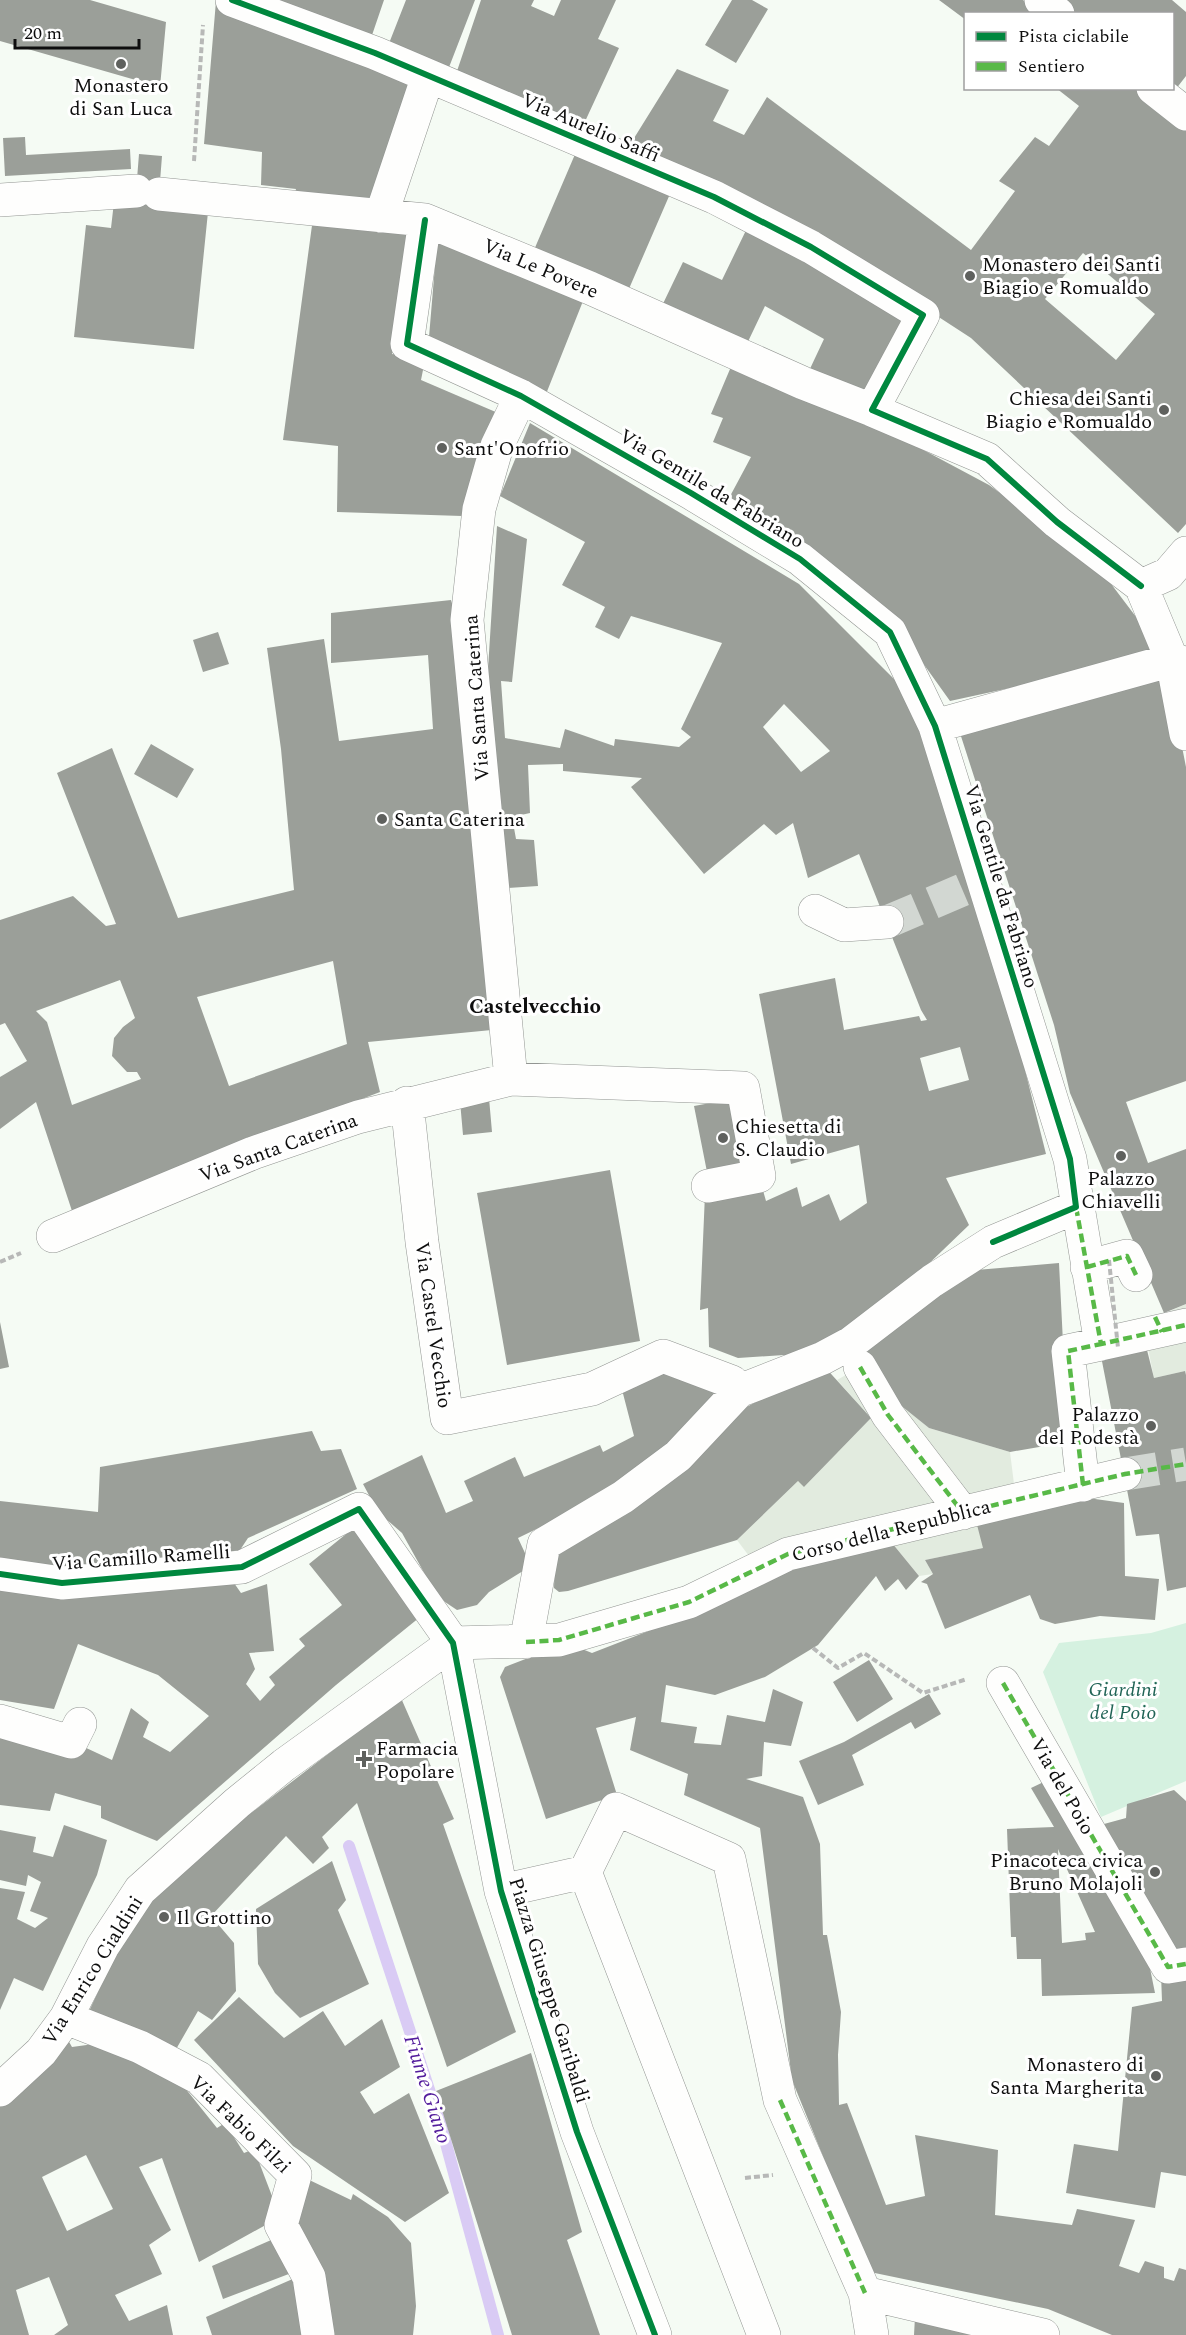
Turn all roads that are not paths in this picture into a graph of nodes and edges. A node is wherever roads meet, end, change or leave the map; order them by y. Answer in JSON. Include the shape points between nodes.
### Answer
{"nodes":[{"id":1,"x":232,"y":0,"type":"edge"},
{"id":2,"x":1041,"y":0,"type":"edge"},
{"id":3,"x":1056,"y":12,"type":"edge"},
{"id":4,"x":428,"y":76,"type":"junction"},
{"id":5,"x":1156,"y":90,"type":"edge"},
{"id":6,"x":1186,"y":114,"type":"edge"},
{"id":7,"x":0,"y":200,"type":"edge"},
{"id":8,"x":381,"y":216,"type":"junction"},
{"id":9,"x":425,"y":220,"type":"junction"},
{"id":10,"x":521,"y":396,"type":"junction"},
{"id":11,"x":872,"y":410,"type":"junction"},
{"id":12,"x":1186,"y":553,"type":"edge"},
{"id":13,"x":1141,"y":586,"type":"junction"},
{"id":14,"x":1179,"y":662,"type":"edge"},
{"id":15,"x":935,"y":726,"type":"junction"},
{"id":16,"x":1186,"y":734,"type":"edge"},
{"id":17,"x":815,"y":911,"type":"dead end"},
{"id":18,"x":886,"y":922,"type":"tunnel mouth"},
{"id":19,"x":511,"y":1079,"type":"junction"},
{"id":20,"x":407,"y":1103,"type":"junction"},
{"id":21,"x":708,"y":1186,"type":"dead end"},
{"id":22,"x":1076,"y":1207,"type":"junction"},
{"id":23,"x":53,"y":1236,"type":"dead end"},
{"id":24,"x":1168,"y":1325,"type":"edge"},
{"id":25,"x":1110,"y":1346,"type":"junction"},
{"id":26,"x":860,"y":1367,"type":"dead end"},
{"id":27,"x":739,"y":1391,"type":"junction"},
{"id":28,"x":1125,"y":1474,"type":"tunnel mouth"},
{"id":29,"x":1083,"y":1485,"type":"junction"},
{"id":30,"x":963,"y":1513,"type":"junction"},
{"id":31,"x":0,"y":1574,"type":"edge"},
{"id":32,"x":526,"y":1642,"type":"junction"},
{"id":33,"x":453,"y":1643,"type":"junction"},
{"id":34,"x":1003,"y":1683,"type":"road end"},
{"id":35,"x":0,"y":1722,"type":"edge"},
{"id":36,"x":80,"y":1724,"type":"dead end"},
{"id":37,"x":585,"y":1872,"type":"junction"},
{"id":38,"x":501,"y":1891,"type":"junction"},
{"id":39,"x":1186,"y":1964,"type":"edge"},
{"id":40,"x":66,"y":2018,"type":"junction"},
{"id":41,"x":0,"y":2090,"type":"edge"},
{"id":42,"x":865,"y":2293,"type":"junction"},
{"id":43,"x":318,"y":2335,"type":"edge"},
{"id":44,"x":655,"y":2335,"type":"edge"},
{"id":45,"x":764,"y":2335,"type":"edge"},
{"id":46,"x":872,"y":2335,"type":"edge"},
{"id":47,"x":1042,"y":2335,"type":"edge"}],
"edges":[{"from":1,"to":4,"type":"street","name":"Via Aurelio Saffi"},
{"from":2,"to":3,"type":"street"},
{"from":4,"to":8,"type":"street"},
{"from":4,"to":11,"type":"street","name":"Via Aurelio Saffi","via":[[714,197],[811,247],[923,315]]},
{"from":5,"to":6,"type":"street"},
{"from":7,"to":8,"type":"street","name":"Via Le Povere","via":[[148,193]]},
{"from":8,"to":9,"type":"street","name":"Via Le Povere"},
{"from":9,"to":10,"type":"street","name":"Via Gentile da Fabriano","via":[[407,344]]},
{"from":9,"to":11,"type":"street","name":"Via Le Povere"},
{"from":10,"to":15,"type":"street","name":"Via Gentile da Fabriano","via":[[800,559],[890,632]]},
{"from":10,"to":19,"type":"street","name":"Via Santa Caterina","via":[[497,447],[479,508],[467,620]]},
{"from":11,"to":13,"type":"street","name":"Via Le Povere","via":[[987,459],[1057,522]]},
{"from":12,"to":13,"type":"street","via":[[1168,574]]},
{"from":13,"to":14,"type":"street"},
{"from":14,"to":15,"type":"street"},
{"from":14,"to":16,"type":"street"},
{"from":15,"to":22,"type":"street","name":"Via Gentile da Fabriano","via":[[979,883],[1070,1160]]},
{"from":17,"to":18,"type":"street","via":[[844,925]]},
{"from":19,"to":20,"type":"street","name":"Via Santa Caterina"},
{"from":19,"to":21,"type":"street","name":"Via Santa Caterina","via":[[743,1088],[759,1176]]},
{"from":20,"to":23,"type":"street","name":"Via Santa Caterina","via":[[253,1153]]},
{"from":20,"to":27,"type":"street","name":"Via Castel Vecchio","via":[[447,1418],[592,1389],[663,1356],[732,1382]]},
{"from":22,"to":25,"type":"street","name":"Via Gentile da Fabriano","via":[[1110,1268]]},
{"from":22,"to":27,"type":"street","via":[[993,1242],[932,1281],[851,1343]]},
{"from":24,"to":25,"type":"street"},
{"from":25,"to":29,"type":"street","via":[[1068,1350]]},
{"from":26,"to":30,"type":"street","via":[[888,1415]]},
{"from":27,"to":32,"type":"street","via":[[678,1456],[623,1497],[544,1544]]},
{"from":28,"to":29,"type":"street","name":"Corso della Repubblica"},
{"from":29,"to":30,"type":"street","name":"Corso della Repubblica"},
{"from":30,"to":32,"type":"street","name":"Corso della Repubblica","via":[[788,1554],[772,1567],[689,1602],[560,1640]]},
{"from":31,"to":33,"type":"street","name":"Via Camillo Ramelli","via":[[62,1583],[242,1567],[359,1509]]},
{"from":32,"to":33,"type":"street","name":"Corso della Repubblica"},
{"from":33,"to":38,"type":"street","name":"Piazza Giuseppe Garibaldi"},
{"from":33,"to":40,"type":"street","name":"Via Enrico Cialdini","via":[[322,1735],[237,1803],[140,1890],[103,1946]]},
{"from":34,"to":39,"type":"street","name":"Via del Poio","via":[[1168,1967]]},
{"from":35,"to":36,"type":"street","via":[[71,1742]]},
{"from":37,"to":38,"type":"street","name":"Piazza Giuseppe Garibaldi"},
{"from":37,"to":42,"type":"street","via":[[616,1809],[729,1859],[780,2100]]},
{"from":37,"to":45,"type":"street"},
{"from":38,"to":44,"type":"street","name":"Piazza Giuseppe Garibaldi","via":[[577,2132]]},
{"from":40,"to":41,"type":"street","name":"Via Enrico Cialdini","via":[[42,2052]]},
{"from":40,"to":43,"type":"street","name":"Via Fabio Filzi","via":[[200,2078],[295,2175],[281,2225],[309,2277]]},
{"from":42,"to":46,"type":"street"},
{"from":42,"to":47,"type":"street"}]}
